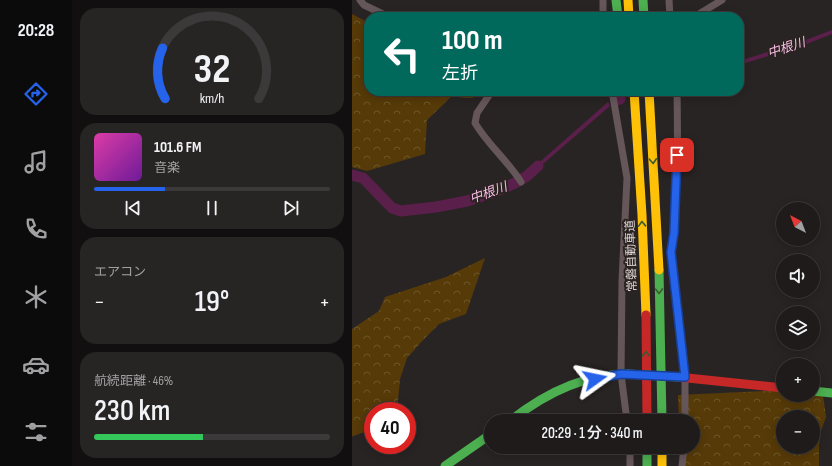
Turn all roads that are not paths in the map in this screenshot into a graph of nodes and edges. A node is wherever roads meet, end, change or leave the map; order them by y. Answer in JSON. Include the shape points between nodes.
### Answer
{"nodes":[{"id":1,"x":360,"y":0,"type":"edge"},
{"id":2,"x":603,"y":0,"type":"edge"},
{"id":3,"x":616,"y":0,"type":"edge"},
{"id":4,"x":628,"y":0,"type":"edge"},
{"id":5,"x":643,"y":0,"type":"edge"},
{"id":6,"x":650,"y":0,"type":"edge"},
{"id":7,"x":669,"y":0,"type":"edge"},
{"id":8,"x":722,"y":0,"type":"edge"},
{"id":9,"x":379,"y":12,"type":"edge"},
{"id":10,"x":603,"y":12,"type":"edge"},
{"id":11,"x":617,"y":12,"type":"edge"},
{"id":12,"x":629,"y":12,"type":"edge"},
{"id":13,"x":644,"y":12,"type":"edge"},
{"id":14,"x":651,"y":12,"type":"edge"},
{"id":15,"x":670,"y":12,"type":"edge"},
{"id":16,"x":702,"y":12,"type":"edge"},
{"id":17,"x":489,"y":96,"type":"edge"},
{"id":18,"x":613,"y":96,"type":"edge"},
{"id":19,"x":629,"y":96,"type":"edge"},
{"id":20,"x":634,"y":96,"type":"edge"},
{"id":21,"x":650,"y":96,"type":"edge"},
{"id":22,"x":676,"y":96,"type":"edge"},
{"id":23,"x":640,"y":162,"type":"junction"},
{"id":24,"x":520,"y":180,"type":"dead end"},
{"id":25,"x":624,"y":374,"type":"junction"},
{"id":26,"x":681,"y":377,"type":"junction"},
{"id":27,"x":776,"y":387,"type":"edge"},
{"id":28,"x":820,"y":392,"type":"edge"},
{"id":29,"x":832,"y":393,"type":"edge"},
{"id":30,"x":520,"y":414,"type":"edge"},
{"id":31,"x":627,"y":414,"type":"edge"},
{"id":32,"x":647,"y":414,"type":"edge"},
{"id":33,"x":662,"y":414,"type":"edge"},
{"id":34,"x":684,"y":414,"type":"edge"},
{"id":35,"x":484,"y":439,"type":"edge"},
{"id":36,"x":630,"y":454,"type":"edge"},
{"id":37,"x":647,"y":454,"type":"edge"},
{"id":38,"x":662,"y":454,"type":"edge"},
{"id":39,"x":683,"y":454,"type":"edge"},
{"id":40,"x":445,"y":466,"type":"edge"},
{"id":41,"x":630,"y":466,"type":"edge"},
{"id":42,"x":647,"y":466,"type":"edge"},
{"id":43,"x":662,"y":466,"type":"edge"},
{"id":44,"x":682,"y":466,"type":"edge"}],
"edges":[{"from":1,"to":9,"type":"street","via":[[364,5]]},
{"from":2,"to":10,"type":"street"},
{"from":3,"to":11,"type":"main road"},
{"from":4,"to":12,"type":"main road"},
{"from":5,"to":13,"type":"main road"},
{"from":6,"to":14,"type":"main road"},
{"from":7,"to":15,"type":"street"},
{"from":8,"to":16,"type":"street"},
{"from":17,"to":24,"type":"street","via":[[477,113],[476,123],[482,135]]},
{"from":18,"to":25,"type":"street","via":[[628,178],[622,281]]},
{"from":19,"to":23,"type":"main road"},
{"from":20,"to":23,"type":"main road","name":"常磐自動車道"},
{"from":21,"to":33,"type":"main road","one_way":true,"via":[[659,269]]},
{"from":22,"to":26,"type":"street","via":[[678,139],[671,252]]},
{"from":32,"to":23,"type":"main road","name":"常磐自動車道","one_way":true},
{"from":25,"to":26,"type":"main road","bridge":true},
{"from":25,"to":30,"type":"main road","via":[[573,384],[542,398]]},
{"from":25,"to":31,"type":"street"},
{"from":26,"to":27,"type":"main road"},
{"from":26,"to":34,"type":"street"},
{"from":28,"to":29,"type":"main road"},
{"from":35,"to":40,"type":"main road"},
{"from":36,"to":41,"type":"street"},
{"from":37,"to":42,"type":"main road"},
{"from":38,"to":43,"type":"main road"},
{"from":39,"to":44,"type":"street"}]}
